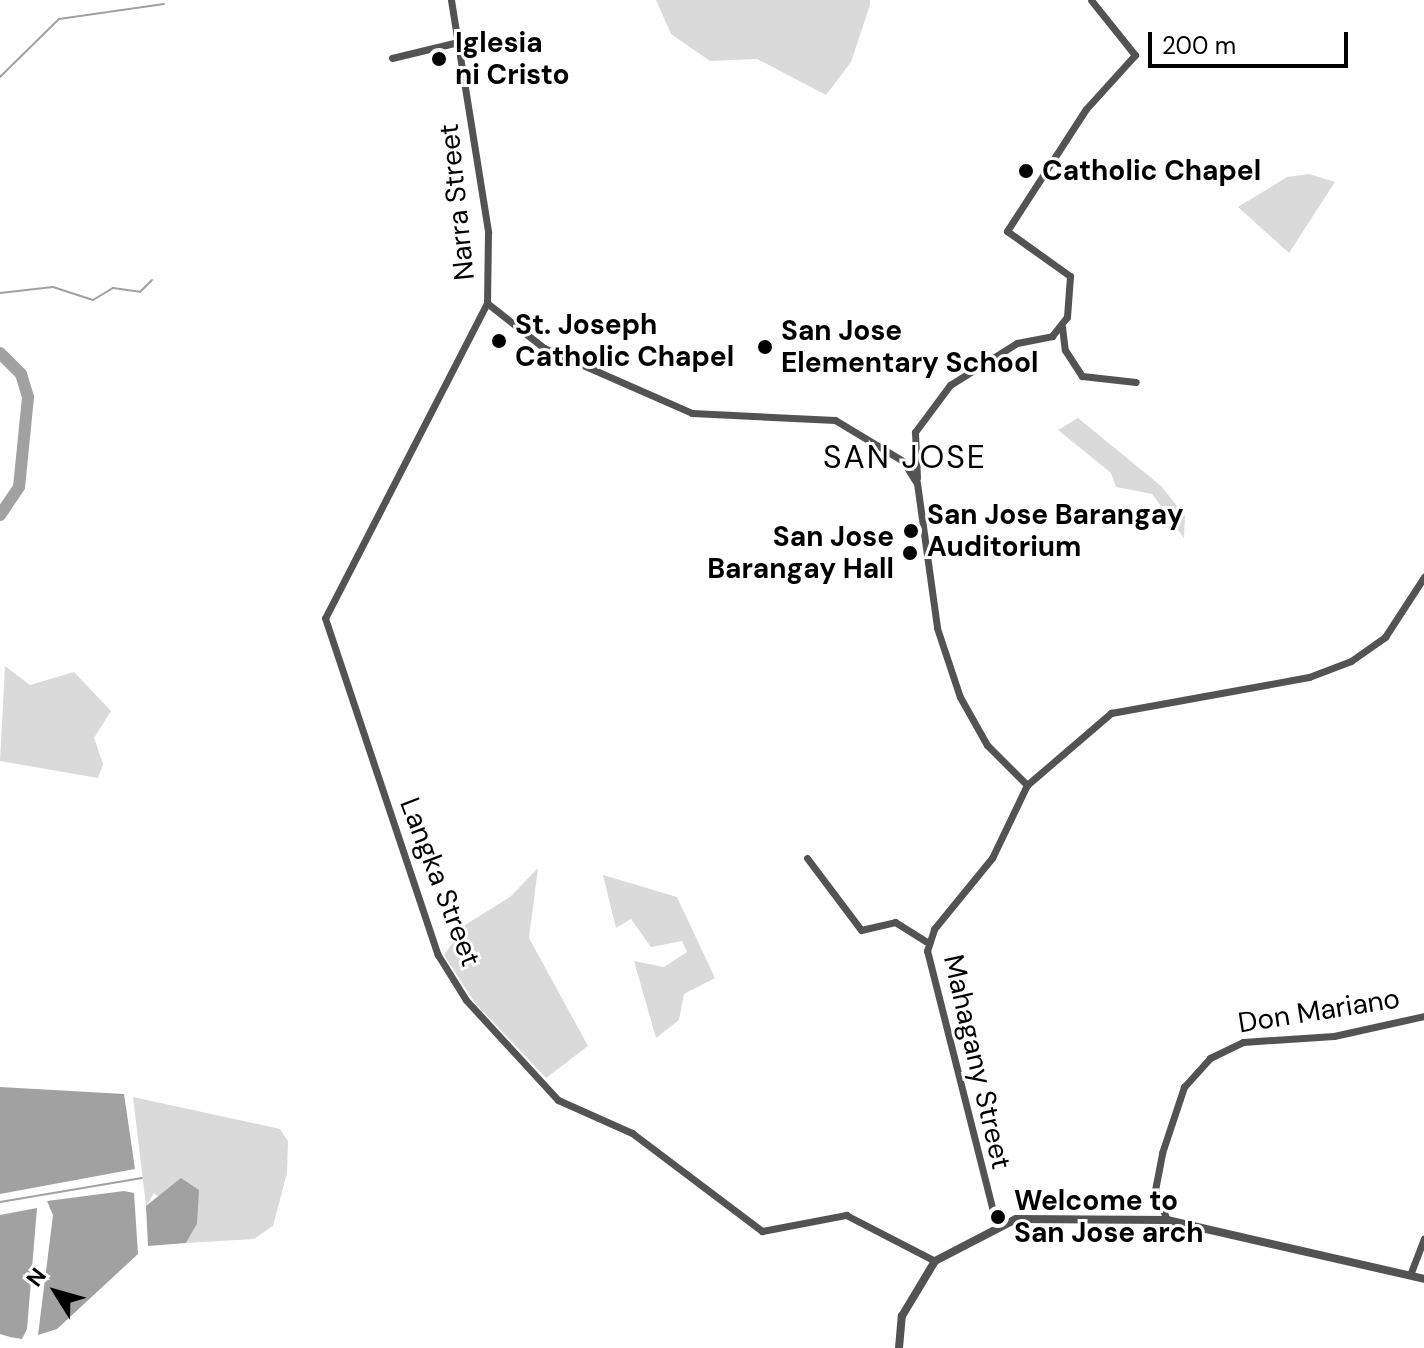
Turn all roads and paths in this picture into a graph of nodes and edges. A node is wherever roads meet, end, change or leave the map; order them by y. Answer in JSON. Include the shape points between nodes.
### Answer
{"nodes":[{"id":1,"x":451,"y":0,"type":"edge"},
{"id":2,"x":1091,"y":0,"type":"edge"},
{"id":3,"x":458,"y":42,"type":"junction"},
{"id":4,"x":392,"y":58,"type":"dead end"},
{"id":5,"x":487,"y":303,"type":"junction"},
{"id":6,"x":1063,"y":324,"type":"junction"},
{"id":7,"x":1136,"y":382,"type":"dead end"},
{"id":8,"x":912,"y":448,"type":"junction"},
{"id":9,"x":896,"y":455,"type":"junction"},
{"id":10,"x":917,"y":483,"type":"junction"},
{"id":11,"x":1424,"y":577,"type":"edge"},
{"id":12,"x":1027,"y":785,"type":"junction"},
{"id":13,"x":807,"y":858,"type":"dead end"},
{"id":14,"x":929,"y":943,"type":"junction"},
{"id":15,"x":1424,"y":1016,"type":"edge"},
{"id":16,"x":1167,"y":1220,"type":"junction"},
{"id":17,"x":996,"y":1223,"type":"junction"},
{"id":18,"x":1424,"y":1239,"type":"edge"},
{"id":19,"x":935,"y":1261,"type":"junction"},
{"id":20,"x":1410,"y":1275,"type":"junction"},
{"id":21,"x":1424,"y":1279,"type":"edge"},
{"id":22,"x":899,"y":1348,"type":"edge"}],
"edges":[{"from":1,"to":3,"type":"street","name":"Narra Street"},
{"from":2,"to":6,"type":"street","via":[[1135,55],[1086,109],[1007,231],[1073,279]]},
{"from":3,"to":4,"type":"street"},
{"from":3,"to":5,"type":"street","name":"Narra Street","via":[[488,232]]},
{"from":5,"to":9,"type":"street","name":"Narra Street","via":[[544,348],[692,413],[835,420]]},
{"from":5,"to":19,"type":"street","name":"Langka Street","via":[[325,615],[438,955],[466,1000],[558,1100],[632,1133],[762,1231],[846,1215]]},
{"from":6,"to":7,"type":"street","via":[[1065,350],[1082,376]]},
{"from":6,"to":8,"type":"street","via":[[959,378],[919,424]]},
{"from":8,"to":9,"type":"street"},
{"from":8,"to":10,"type":"street"},
{"from":9,"to":10,"type":"street","name":"Narra Street"},
{"from":10,"to":12,"type":"street","name":"Narra Street","via":[[950,672],[974,727]]},
{"from":11,"to":12,"type":"street","name":"Mahagany Street","via":[[1385,637],[1351,661],[1309,677],[1111,713]]},
{"from":12,"to":14,"type":"street","name":"Mahagany Street","via":[[992,858]]},
{"from":13,"to":14,"type":"street","via":[[861,930],[895,922]]},
{"from":14,"to":17,"type":"street","name":"Mahagany Street","via":[[932,991],[965,1084]]},
{"from":15,"to":16,"type":"street","name":"Don Mariano","via":[[1334,1036],[1243,1042],[1210,1058],[1184,1087],[1162,1153],[1155,1190]]},
{"from":16,"to":17,"type":"street"},
{"from":16,"to":20,"type":"street"},
{"from":17,"to":19,"type":"street"},
{"from":18,"to":20,"type":"street"},
{"from":19,"to":22,"type":"street","via":[[902,1316]]},
{"from":20,"to":21,"type":"street"}]}
